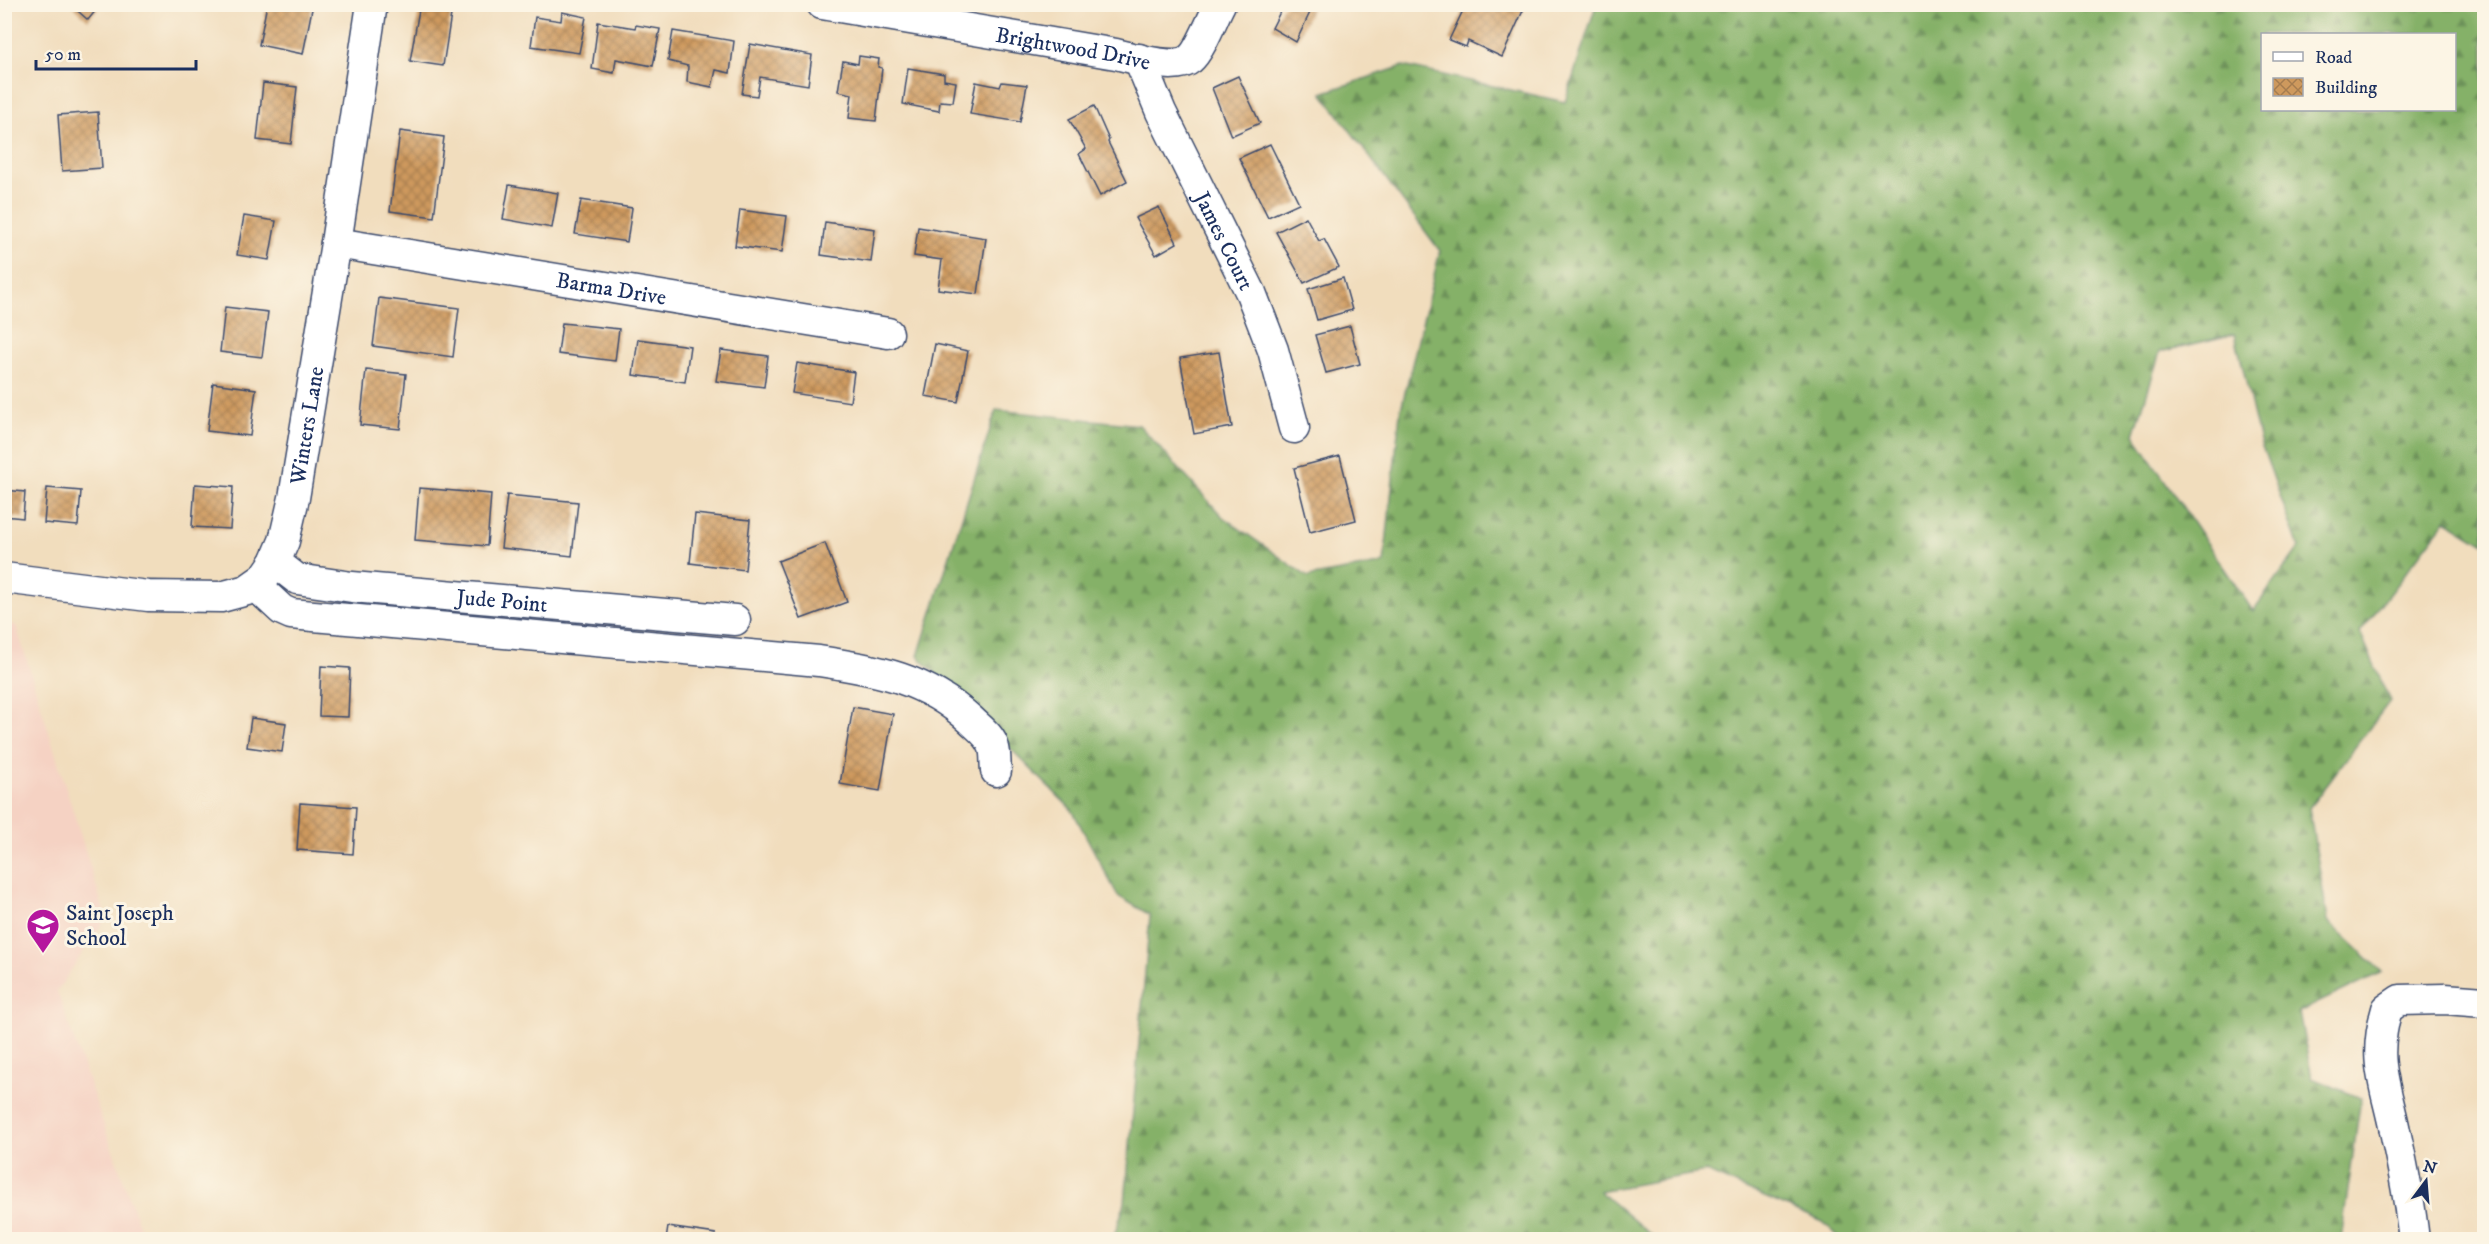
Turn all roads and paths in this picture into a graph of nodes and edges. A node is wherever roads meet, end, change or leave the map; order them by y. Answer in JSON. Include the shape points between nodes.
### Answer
{"nodes":[{"id":1,"x":372,"y":4,"type":"edge"},
{"id":2,"x":822,"y":4,"type":"edge"},
{"id":3,"x":1220,"y":4,"type":"edge"},
{"id":4,"x":1139,"y":59,"type":"junction"},
{"id":5,"x":336,"y":243,"type":"junction"},
{"id":6,"x":888,"y":333,"type":"dead end"},
{"id":7,"x":1294,"y":428,"type":"dead end"},
{"id":8,"x":275,"y":562,"type":"junction"},
{"id":9,"x":4,"y":578,"type":"edge"},
{"id":10,"x":255,"y":585,"type":"junction"},
{"id":11,"x":735,"y":620,"type":"dead end"},
{"id":12,"x":996,"y":771,"type":"dead end"},
{"id":13,"x":2484,"y":1002,"type":"edge"},
{"id":14,"x":2414,"y":1239,"type":"edge"}],
"edges":[{"from":1,"to":5,"type":"street","name":"Winters Lane"},
{"from":2,"to":4,"type":"street","name":"Brightwood Drive"},
{"from":3,"to":4,"type":"street","name":"Brightwood Drive","via":[[1190,60],[1180,64]]},
{"from":4,"to":7,"type":"street","name":"James Court","via":[[1161,112],[1251,293],[1273,350]]},
{"from":5,"to":6,"type":"street","name":"Barma Drive"},
{"from":5,"to":8,"type":"street","name":"Winters Lane","via":[[294,498]]},
{"from":8,"to":10,"type":"street","name":"Winters Lane"},
{"from":8,"to":11,"type":"street","name":"Jude Point","via":[[297,579],[352,587]]},
{"from":9,"to":10,"type":"street","name":"Winters Lane","via":[[148,596],[221,597]]},
{"from":10,"to":12,"type":"street","via":[[291,614],[819,660],[869,669],[921,685],[955,705],[989,737]]},
{"from":13,"to":14,"type":"street","via":[[2400,1000],[2387,1009],[2379,1059]]}]}
